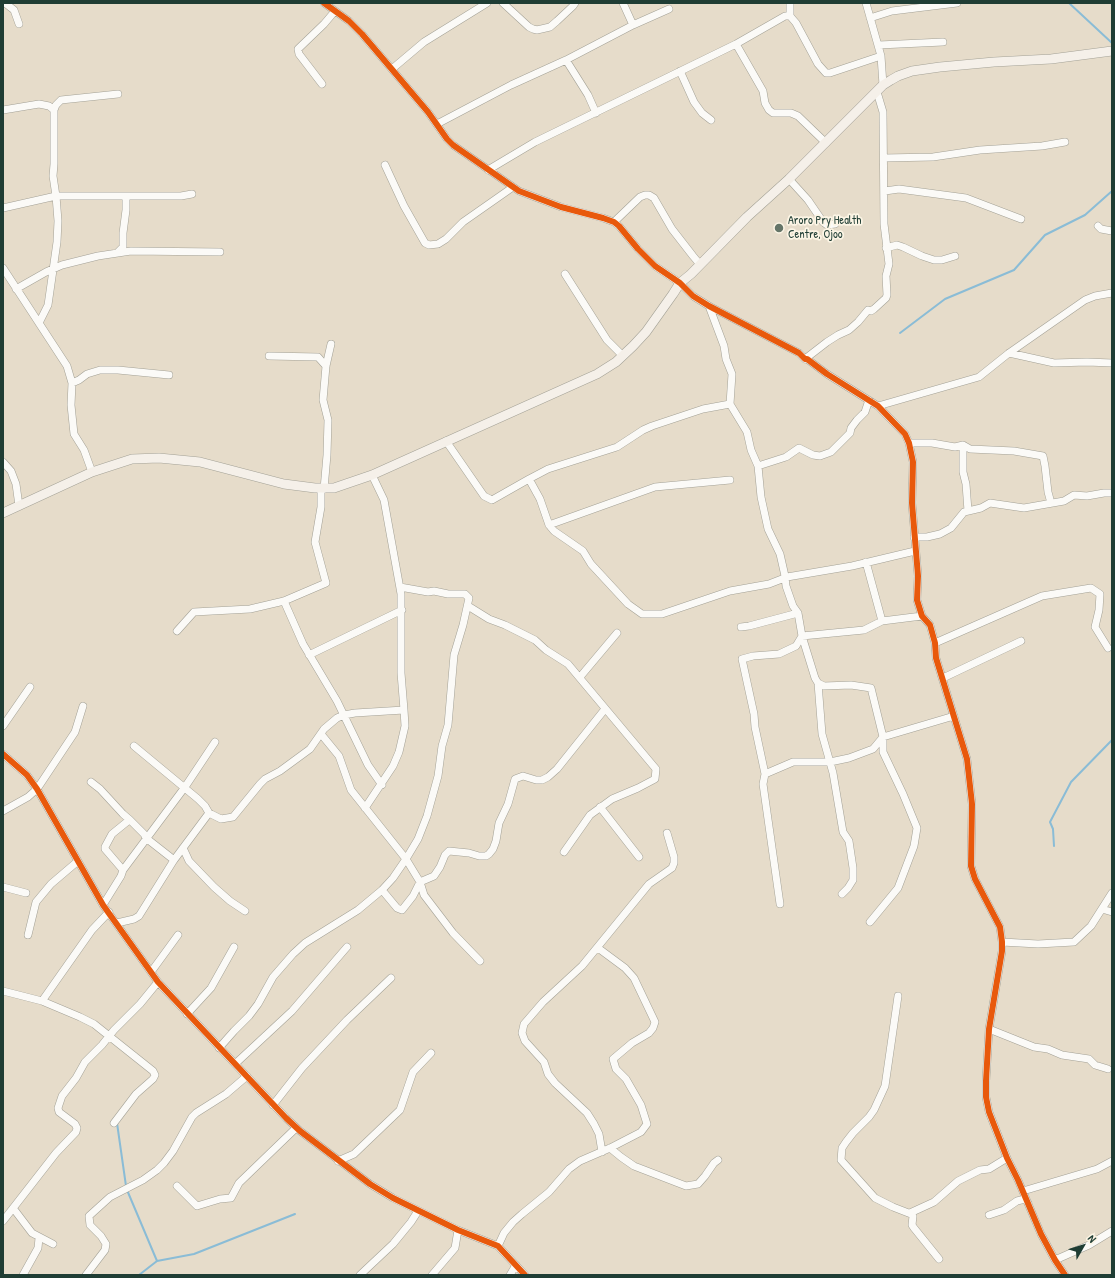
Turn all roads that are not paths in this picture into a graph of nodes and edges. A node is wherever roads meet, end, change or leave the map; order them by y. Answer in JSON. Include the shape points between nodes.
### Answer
{"nodes":[{"id":1,"x":5,"y":3,"type":"edge"},
{"id":2,"x":324,"y":3,"type":"edge"},
{"id":3,"x":487,"y":3,"type":"edge"},
{"id":4,"x":503,"y":3,"type":"edge"},
{"id":5,"x":574,"y":3,"type":"edge"},
{"id":6,"x":623,"y":3,"type":"edge"},
{"id":7,"x":790,"y":3,"type":"edge"},
{"id":8,"x":866,"y":3,"type":"edge"},
{"id":9,"x":957,"y":3,"type":"edge"},
{"id":10,"x":668,"y":9,"type":"dead end"},
{"id":11,"x":335,"y":11,"type":"junction"},
{"id":12,"x":790,"y":16,"type":"junction"},
{"id":13,"x":870,"y":18,"type":"junction"},
{"id":14,"x":19,"y":24,"type":"dead end"},
{"id":15,"x":633,"y":25,"type":"junction"},
{"id":16,"x":943,"y":42,"type":"dead end"},
{"id":17,"x":736,"y":44,"type":"junction"},
{"id":18,"x":879,"y":45,"type":"junction"},
{"id":19,"x":1112,"y":51,"type":"edge"},
{"id":20,"x":881,"y":56,"type":"junction"},
{"id":21,"x":566,"y":60,"type":"junction"},
{"id":22,"x":392,"y":69,"type":"junction"},
{"id":23,"x":680,"y":71,"type":"junction"},
{"id":24,"x":322,"y":84,"type":"dead end"},
{"id":25,"x":880,"y":89,"type":"junction"},
{"id":26,"x":118,"y":94,"type":"dead end"},
{"id":27,"x":3,"y":110,"type":"edge"},
{"id":28,"x":54,"y":110,"type":"junction"},
{"id":29,"x":596,"y":113,"type":"junction"},
{"id":30,"x":711,"y":120,"type":"dead end"},
{"id":31,"x":437,"y":124,"type":"junction"},
{"id":32,"x":1065,"y":142,"type":"dead end"},
{"id":33,"x":826,"y":143,"type":"junction"},
{"id":34,"x":884,"y":158,"type":"junction"},
{"id":35,"x":386,"y":165,"type":"dead end"},
{"id":36,"x":488,"y":170,"type":"junction"},
{"id":37,"x":789,"y":178,"type":"junction"},
{"id":38,"x":513,"y":187,"type":"junction"},
{"id":39,"x":885,"y":191,"type":"junction"},
{"id":40,"x":192,"y":194,"type":"dead end"},
{"id":41,"x":56,"y":196,"type":"junction"},
{"id":42,"x":126,"y":196,"type":"junction"},
{"id":43,"x":3,"y":208,"type":"edge"},
{"id":44,"x":1021,"y":219,"type":"dead end"},
{"id":45,"x":614,"y":222,"type":"junction"},
{"id":46,"x":835,"y":224,"type":"dead end"},
{"id":47,"x":1098,"y":226,"type":"dead end"},
{"id":48,"x":1112,"y":231,"type":"edge"},
{"id":49,"x":886,"y":248,"type":"junction"},
{"id":50,"x":220,"y":252,"type":"dead end"},
{"id":51,"x":117,"y":253,"type":"junction"},
{"id":52,"x":955,"y":256,"type":"dead end"},
{"id":53,"x":702,"y":262,"type":"junction"},
{"id":54,"x":3,"y":268,"type":"edge"},
{"id":55,"x":53,"y":270,"type":"junction"},
{"id":56,"x":565,"y":274,"type":"dead end"},
{"id":57,"x":680,"y":283,"type":"junction"},
{"id":58,"x":16,"y":289,"type":"junction"},
{"id":59,"x":1112,"y":293,"type":"edge"},
{"id":60,"x":709,"y":306,"type":"junction"},
{"id":61,"x":39,"y":323,"type":"junction"},
{"id":62,"x":331,"y":344,"type":"dead end"},
{"id":63,"x":1009,"y":354,"type":"junction"},
{"id":64,"x":269,"y":356,"type":"dead end"},
{"id":65,"x":623,"y":356,"type":"junction"},
{"id":66,"x":805,"y":359,"type":"junction"},
{"id":67,"x":1112,"y":363,"type":"edge"},
{"id":68,"x":326,"y":366,"type":"junction"},
{"id":69,"x":169,"y":375,"type":"dead end"},
{"id":70,"x":72,"y":383,"type":"junction"},
{"id":71,"x":869,"y":400,"type":"junction"},
{"id":72,"x":730,"y":404,"type":"junction"},
{"id":73,"x":878,"y":406,"type":"junction"},
{"id":74,"x":446,"y":441,"type":"junction"},
{"id":75,"x":909,"y":442,"type":"junction"},
{"id":76,"x":963,"y":445,"type":"junction"},
{"id":77,"x":3,"y":462,"type":"edge"},
{"id":78,"x":758,"y":466,"type":"junction"},
{"id":79,"x":92,"y":472,"type":"junction"},
{"id":80,"x":372,"y":475,"type":"junction"},
{"id":81,"x":529,"y":478,"type":"junction"},
{"id":82,"x":730,"y":480,"type":"dead end"},
{"id":83,"x":323,"y":489,"type":"junction"},
{"id":84,"x":1112,"y":493,"type":"edge"},
{"id":85,"x":1051,"y":503,"type":"junction"},
{"id":86,"x":19,"y":506,"type":"junction"},
{"id":87,"x":968,"y":511,"type":"junction"},
{"id":88,"x":3,"y":513,"type":"edge"},
{"id":89,"x":549,"y":525,"type":"junction"},
{"id":90,"x":914,"y":537,"type":"junction"},
{"id":91,"x":915,"y":551,"type":"junction"},
{"id":92,"x":866,"y":562,"type":"junction"},
{"id":93,"x":785,"y":578,"type":"junction"},
{"id":94,"x":400,"y":587,"type":"junction"},
{"id":95,"x":284,"y":601,"type":"junction"},
{"id":96,"x":468,"y":606,"type":"junction"},
{"id":97,"x":402,"y":610,"type":"junction"},
{"id":98,"x":798,"y":613,"type":"junction"},
{"id":99,"x":922,"y":616,"type":"junction"},
{"id":100,"x":882,"y":621,"type":"junction"},
{"id":101,"x":741,"y":627,"type":"dead end"},
{"id":102,"x":177,"y":631,"type":"dead end"},
{"id":103,"x":617,"y":633,"type":"dead end"},
{"id":104,"x":802,"y":636,"type":"junction"},
{"id":105,"x":1021,"y":641,"type":"dead end"},
{"id":106,"x":935,"y":642,"type":"junction"},
{"id":107,"x":1108,"y":648,"type":"dead end"},
{"id":108,"x":309,"y":655,"type":"junction"},
{"id":109,"x":580,"y":677,"type":"junction"},
{"id":110,"x":942,"y":678,"type":"junction"},
{"id":111,"x":818,"y":683,"type":"junction"},
{"id":112,"x":30,"y":687,"type":"dead end"},
{"id":113,"x":83,"y":706,"type":"dead end"},
{"id":114,"x":605,"y":709,"type":"junction"},
{"id":115,"x":404,"y":710,"type":"junction"},
{"id":116,"x":344,"y":715,"type":"junction"},
{"id":117,"x":954,"y":716,"type":"junction"},
{"id":118,"x":3,"y":726,"type":"edge"},
{"id":119,"x":321,"y":734,"type":"junction"},
{"id":120,"x":883,"y":737,"type":"junction"},
{"id":121,"x":215,"y":742,"type":"dead end"},
{"id":122,"x":134,"y":746,"type":"dead end"},
{"id":123,"x":3,"y":754,"type":"edge"},
{"id":124,"x":830,"y":762,"type":"junction"},
{"id":125,"x":765,"y":774,"type":"junction"},
{"id":126,"x":92,"y":782,"type":"dead end"},
{"id":127,"x":382,"y":785,"type":"junction"},
{"id":128,"x":185,"y":787,"type":"junction"},
{"id":129,"x":37,"y":789,"type":"junction"},
{"id":130,"x":365,"y":808,"type":"junction"},
{"id":131,"x":600,"y":808,"type":"junction"},
{"id":132,"x":3,"y":811,"type":"edge"},
{"id":133,"x":210,"y":813,"type":"junction"},
{"id":134,"x":130,"y":820,"type":"junction"},
{"id":135,"x":668,"y":833,"type":"dead end"},
{"id":136,"x":146,"y":838,"type":"junction"},
{"id":137,"x":183,"y":848,"type":"junction"},
{"id":138,"x":564,"y":852,"type":"dead end"},
{"id":139,"x":639,"y":857,"type":"dead end"},
{"id":140,"x":406,"y":859,"type":"junction"},
{"id":141,"x":174,"y":860,"type":"junction"},
{"id":142,"x":78,"y":861,"type":"junction"},
{"id":143,"x":123,"y":870,"type":"junction"},
{"id":144,"x":420,"y":882,"type":"junction"},
{"id":145,"x":3,"y":887,"type":"edge"},
{"id":146,"x":382,"y":890,"type":"junction"},
{"id":147,"x":1112,"y":893,"type":"edge"},
{"id":148,"x":26,"y":894,"type":"dead end"},
{"id":149,"x":842,"y":894,"type":"dead end"},
{"id":150,"x":780,"y":904,"type":"dead end"},
{"id":151,"x":103,"y":905,"type":"junction"},
{"id":152,"x":1102,"y":909,"type":"junction"},
{"id":153,"x":109,"y":912,"type":"junction"},
{"id":154,"x":245,"y":912,"type":"dead end"},
{"id":155,"x":1112,"y":912,"type":"edge"},
{"id":156,"x":116,"y":922,"type":"junction"},
{"id":157,"x":870,"y":922,"type":"dead end"},
{"id":158,"x":28,"y":935,"type":"dead end"},
{"id":159,"x":178,"y":935,"type":"dead end"},
{"id":160,"x":1002,"y":942,"type":"junction"},
{"id":161,"x":234,"y":947,"type":"dead end"},
{"id":162,"x":347,"y":947,"type":"dead end"},
{"id":163,"x":598,"y":948,"type":"junction"},
{"id":164,"x":480,"y":961,"type":"dead end"},
{"id":165,"x":151,"y":972,"type":"junction"},
{"id":166,"x":391,"y":978,"type":"dead end"},
{"id":167,"x":158,"y":982,"type":"junction"},
{"id":168,"x":3,"y":991,"type":"edge"},
{"id":169,"x":898,"y":996,"type":"dead end"},
{"id":170,"x":42,"y":1001,"type":"junction"},
{"id":171,"x":187,"y":1014,"type":"junction"},
{"id":172,"x":988,"y":1029,"type":"junction"},
{"id":173,"x":109,"y":1036,"type":"junction"},
{"id":174,"x":220,"y":1048,"type":"junction"},
{"id":175,"x":431,"y":1053,"type":"dead end"},
{"id":176,"x":235,"y":1064,"type":"junction"},
{"id":177,"x":1108,"y":1069,"type":"dead end"},
{"id":178,"x":247,"y":1076,"type":"junction"},
{"id":179,"x":273,"y":1105,"type":"junction"},
{"id":180,"x":114,"y":1123,"type":"dead end"},
{"id":181,"x":296,"y":1128,"type":"junction"},
{"id":182,"x":610,"y":1148,"type":"junction"},
{"id":183,"x":602,"y":1152,"type":"junction"},
{"id":184,"x":1007,"y":1158,"type":"junction"},
{"id":185,"x":718,"y":1160,"type":"dead end"},
{"id":186,"x":338,"y":1161,"type":"junction"},
{"id":187,"x":1112,"y":1161,"type":"edge"},
{"id":188,"x":177,"y":1186,"type":"dead end"},
{"id":189,"x":1023,"y":1191,"type":"junction"},
{"id":190,"x":1028,"y":1203,"type":"junction"},
{"id":191,"x":13,"y":1208,"type":"junction"},
{"id":192,"x":418,"y":1211,"type":"junction"},
{"id":193,"x":989,"y":1214,"type":"dead end"},
{"id":194,"x":911,"y":1215,"type":"junction"},
{"id":195,"x":3,"y":1221,"type":"edge"},
{"id":196,"x":458,"y":1230,"type":"junction"},
{"id":197,"x":1112,"y":1231,"type":"edge"},
{"id":198,"x":39,"y":1238,"type":"junction"},
{"id":199,"x":53,"y":1244,"type":"dead end"},
{"id":200,"x":498,"y":1246,"type":"junction"},
{"id":201,"x":939,"y":1259,"type":"dead end"},
{"id":202,"x":1055,"y":1260,"type":"junction"},
{"id":203,"x":516,"y":1265,"type":"junction"},
{"id":204,"x":24,"y":1275,"type":"edge"},
{"id":205,"x":86,"y":1275,"type":"edge"},
{"id":206,"x":360,"y":1275,"type":"edge"},
{"id":207,"x":432,"y":1275,"type":"edge"},
{"id":208,"x":510,"y":1275,"type":"edge"},
{"id":209,"x":526,"y":1275,"type":"edge"},
{"id":210,"x":1065,"y":1275,"type":"edge"}],
"edges":[{"from":1,"to":14,"type":"street","via":[[14,10]]},
{"from":2,"to":11,"type":"street"},
{"from":3,"to":22,"type":"street","via":[[424,42]]},
{"from":4,"to":5,"type":"street","via":[[529,27],[537,30],[550,27]]},
{"from":6,"to":15,"type":"street"},
{"from":7,"to":12,"type":"street"},
{"from":8,"to":13,"type":"street"},
{"from":9,"to":13,"type":"street","via":[[892,11]]},
{"from":10,"to":15,"type":"street"},
{"from":11,"to":22,"type":"street","via":[[349,20]]},
{"from":11,"to":24,"type":"street","via":[[298,49],[299,54]]},
{"from":12,"to":17,"type":"street","via":[[785,16]]},
{"from":12,"to":20,"type":"street","via":[[826,73]]},
{"from":13,"to":18,"type":"street"},
{"from":15,"to":21,"type":"street"},
{"from":16,"to":18,"type":"street"},
{"from":17,"to":23,"type":"street"},
{"from":17,"to":33,"type":"street","via":[[763,91],[765,104],[769,110],[773,113],[791,113],[798,116]]},
{"from":18,"to":20,"type":"street"},
{"from":19,"to":25,"type":"main road","via":[[912,71],[898,76]]},
{"from":20,"to":25,"type":"street"},
{"from":21,"to":29,"type":"street"},
{"from":21,"to":31,"type":"street","via":[[511,85]]},
{"from":22,"to":31,"type":"street"},
{"from":23,"to":29,"type":"street"},
{"from":23,"to":30,"type":"street","via":[[694,102]]},
{"from":25,"to":33,"type":"main road"},
{"from":25,"to":34,"type":"street"},
{"from":26,"to":28,"type":"street","via":[[61,100]]},
{"from":27,"to":28,"type":"street","via":[[39,104]]},
{"from":28,"to":41,"type":"street","via":[[53,176]]},
{"from":29,"to":36,"type":"street","via":[[535,142]]},
{"from":31,"to":36,"type":"street","via":[[453,145]]},
{"from":32,"to":34,"type":"street","via":[[933,157]]},
{"from":33,"to":37,"type":"main road"},
{"from":34,"to":39,"type":"street"},
{"from":35,"to":38,"type":"street","via":[[404,206],[425,243],[429,245],[438,244],[446,239],[463,222]]},
{"from":36,"to":38,"type":"street"},
{"from":37,"to":46,"type":"street","via":[[823,222],[827,225]]},
{"from":37,"to":53,"type":"main road"},
{"from":38,"to":45,"type":"street","via":[[562,207]]},
{"from":39,"to":44,"type":"street","via":[[899,189],[966,198]]},
{"from":39,"to":49,"type":"street"},
{"from":40,"to":42,"type":"street"},
{"from":41,"to":42,"type":"street"},
{"from":41,"to":43,"type":"street"},
{"from":41,"to":55,"type":"street","via":[[58,235]]},
{"from":42,"to":51,"type":"street","via":[[123,247]]},
{"from":45,"to":53,"type":"street","via":[[640,197],[649,195],[654,198],[692,256],[698,262]]},
{"from":45,"to":57,"type":"street","via":[[655,266]]},
{"from":47,"to":48,"type":"street"},
{"from":49,"to":52,"type":"street","via":[[897,245],[934,260]]},
{"from":49,"to":66,"type":"street","via":[[889,264],[886,298],[874,310],[868,310],[848,331],[827,342]]},
{"from":50,"to":51,"type":"street"},
{"from":51,"to":55,"type":"street","via":[[79,260]]},
{"from":53,"to":57,"type":"main road"},
{"from":54,"to":58,"type":"street"},
{"from":55,"to":58,"type":"street"},
{"from":55,"to":61,"type":"street","via":[[48,305]]},
{"from":56,"to":65,"type":"street","via":[[607,340]]},
{"from":57,"to":60,"type":"street","via":[[693,296]]},
{"from":57,"to":65,"type":"main road","via":[[646,332]]},
{"from":58,"to":61,"type":"street"},
{"from":59,"to":63,"type":"street","via":[[1085,300]]},
{"from":60,"to":66,"type":"street","via":[[790,348]]},
{"from":60,"to":72,"type":"street","via":[[732,374]]},
{"from":61,"to":70,"type":"street","via":[[67,366]]},
{"from":62,"to":68,"type":"street"},
{"from":63,"to":67,"type":"street","via":[[1054,363]]},
{"from":63,"to":73,"type":"street","via":[[984,375]]},
{"from":64,"to":68,"type":"street","via":[[318,357]]},
{"from":65,"to":74,"type":"main road","via":[[597,374]]},
{"from":66,"to":71,"type":"street"},
{"from":68,"to":83,"type":"street","via":[[323,400],[328,415],[328,427]]},
{"from":69,"to":70,"type":"street","via":[[100,370],[86,374]]},
{"from":70,"to":79,"type":"street","via":[[74,434],[84,450]]},
{"from":71,"to":73,"type":"street"},
{"from":71,"to":78,"type":"street","via":[[865,412],[850,433],[831,452],[820,456],[799,448],[786,457]]},
{"from":72,"to":78,"type":"street","via":[[747,432]]},
{"from":72,"to":81,"type":"street","via":[[703,409],[652,426],[617,447],[548,469]]},
{"from":73,"to":75,"type":"street","via":[[901,429]]},
{"from":74,"to":80,"type":"main road"},
{"from":74,"to":81,"type":"street","via":[[484,496],[492,500]]},
{"from":75,"to":76,"type":"street","via":[[955,447]]},
{"from":75,"to":90,"type":"street","via":[[913,462]]},
{"from":76,"to":85,"type":"street","via":[[970,449],[1014,451],[1043,456]]},
{"from":76,"to":87,"type":"street","via":[[963,472]]},
{"from":77,"to":86,"type":"street","via":[[16,484]]},
{"from":78,"to":93,"type":"street","via":[[765,516],[780,554]]},
{"from":79,"to":83,"type":"main road","via":[[132,459],[159,458],[200,462],[284,484]]},
{"from":79,"to":86,"type":"main road"},
{"from":80,"to":83,"type":"main road","via":[[343,486]]},
{"from":80,"to":94,"type":"street","via":[[384,500]]},
{"from":81,"to":89,"type":"street"},
{"from":82,"to":89,"type":"street","via":[[655,487]]},
{"from":83,"to":95,"type":"street","via":[[315,542],[326,583]]},
{"from":84,"to":85,"type":"street","via":[[1074,495],[1064,501]]},
{"from":85,"to":87,"type":"street","via":[[1024,508],[990,503]]},
{"from":86,"to":88,"type":"main road"},
{"from":87,"to":90,"type":"street","via":[[951,528],[940,534]]},
{"from":89,"to":93,"type":"street","via":[[583,551],[591,564],[628,604],[642,614],[662,614],[730,591],[769,584]]},
{"from":90,"to":91,"type":"street"},
{"from":91,"to":92,"type":"street"},
{"from":91,"to":99,"type":"street","via":[[917,600]]},
{"from":92,"to":93,"type":"street"},
{"from":92,"to":100,"type":"street"},
{"from":93,"to":98,"type":"street","via":[[787,591]]},
{"from":94,"to":96,"type":"street","via":[[428,592],[434,590],[448,594],[466,594],[470,598]]},
{"from":94,"to":97,"type":"street"},
{"from":95,"to":102,"type":"street","via":[[250,609],[194,612]]},
{"from":95,"to":108,"type":"street"},
{"from":96,"to":109,"type":"street","via":[[489,619],[535,640],[568,664]]},
{"from":96,"to":140,"type":"street","via":[[454,655],[448,725],[438,776],[427,816],[418,839]]},
{"from":97,"to":108,"type":"street"},
{"from":97,"to":115,"type":"street","via":[[401,673]]},
{"from":98,"to":101,"type":"street"},
{"from":98,"to":104,"type":"street"},
{"from":99,"to":100,"type":"street"},
{"from":99,"to":106,"type":"street","via":[[930,625]]},
{"from":100,"to":104,"type":"street","via":[[864,630]]},
{"from":103,"to":109,"type":"street"},
{"from":104,"to":111,"type":"street"},
{"from":104,"to":125,"type":"street","via":[[796,646],[779,654],[742,659]]},
{"from":105,"to":110,"type":"street"},
{"from":106,"to":107,"type":"street","via":[[1042,596],[1091,588],[1100,594],[1095,627]]},
{"from":106,"to":110,"type":"street","via":[[936,658]]},
{"from":108,"to":116,"type":"street"},
{"from":109,"to":114,"type":"street"},
{"from":110,"to":117,"type":"street"},
{"from":111,"to":120,"type":"street","via":[[824,686],[851,685],[870,688]]},
{"from":111,"to":124,"type":"street","via":[[822,734]]},
{"from":112,"to":118,"type":"street"},
{"from":113,"to":129,"type":"street","via":[[75,732]]},
{"from":114,"to":131,"type":"street","via":[[656,769],[655,779],[612,799]]},
{"from":114,"to":144,"type":"street","via":[[548,777],[542,780],[523,776],[515,779],[496,841],[489,854],[479,856],[449,851],[434,876]]},
{"from":115,"to":116,"type":"street"},
{"from":115,"to":127,"type":"street","via":[[405,726],[399,752]]},
{"from":116,"to":119,"type":"street","via":[[337,718]]},
{"from":116,"to":127,"type":"street","via":[[368,765]]},
{"from":117,"to":120,"type":"street"},
{"from":117,"to":160,"type":"street","via":[[967,759],[970,781],[971,866],[1000,927]]},
{"from":119,"to":130,"type":"street","via":[[339,756],[351,790]]},
{"from":119,"to":133,"type":"street","via":[[310,749],[260,784],[233,817],[221,819]]},
{"from":120,"to":124,"type":"street","via":[[873,749]]},
{"from":120,"to":157,"type":"street","via":[[883,752],[917,828],[914,846],[898,888]]},
{"from":121,"to":128,"type":"street"},
{"from":122,"to":128,"type":"street"},
{"from":123,"to":129,"type":"street","via":[[27,775]]},
{"from":124,"to":125,"type":"street","via":[[793,762]]},
{"from":124,"to":149,"type":"street","via":[[843,832],[849,842],[853,868],[853,880]]},
{"from":125,"to":150,"type":"street","via":[[763,784]]},
{"from":126,"to":134,"type":"street"},
{"from":127,"to":130,"type":"street"},
{"from":128,"to":133,"type":"street"},
{"from":128,"to":136,"type":"street"},
{"from":129,"to":132,"type":"street"},
{"from":129,"to":142,"type":"street"},
{"from":130,"to":140,"type":"street"},
{"from":131,"to":138,"type":"street","via":[[590,815]]},
{"from":131,"to":139,"type":"street"},
{"from":133,"to":137,"type":"street"},
{"from":134,"to":136,"type":"street"},
{"from":134,"to":143,"type":"street","via":[[112,834],[105,849]]},
{"from":135,"to":163,"type":"street","via":[[674,857],[672,868],[649,884]]},
{"from":136,"to":141,"type":"street"},
{"from":136,"to":143,"type":"street"},
{"from":137,"to":141,"type":"street"},
{"from":137,"to":154,"type":"street","via":[[188,861],[230,902]]},
{"from":140,"to":144,"type":"street"},
{"from":140,"to":146,"type":"street"},
{"from":141,"to":156,"type":"street","via":[[138,916]]},
{"from":142,"to":151,"type":"street"},
{"from":142,"to":158,"type":"street","via":[[51,884],[36,902]]},
{"from":143,"to":151,"type":"street"},
{"from":144,"to":146,"type":"street","via":[[402,910],[397,908]]},
{"from":144,"to":164,"type":"street","via":[[424,895],[453,933]]},
{"from":145,"to":148,"type":"street"},
{"from":146,"to":174,"type":"street","via":[[358,910],[305,943],[293,954],[273,977],[249,1016]]},
{"from":147,"to":152,"type":"street"},
{"from":151,"to":153,"type":"street"},
{"from":152,"to":155,"type":"street"},
{"from":152,"to":160,"type":"street","via":[[1091,926],[1071,943]]},
{"from":153,"to":156,"type":"street"},
{"from":153,"to":170,"type":"street","via":[[92,930]]},
{"from":156,"to":165,"type":"street"},
{"from":159,"to":165,"type":"street"},
{"from":160,"to":172,"type":"street"},
{"from":161,"to":171,"type":"street","via":[[211,988]]},
{"from":162,"to":176,"type":"street","via":[[292,1011]]},
{"from":163,"to":182,"type":"street","via":[[634,978],[655,1022],[649,1032],[632,1042],[613,1059],[616,1069],[626,1079],[641,1105],[647,1124],[641,1132]]},
{"from":163,"to":183,"type":"street","via":[[542,1002],[524,1024],[522,1033],[525,1041],[544,1062],[548,1074],[555,1083],[587,1113],[599,1134]]},
{"from":165,"to":167,"type":"street"},
{"from":166,"to":179,"type":"street","via":[[302,1068]]},
{"from":167,"to":171,"type":"street"},
{"from":167,"to":173,"type":"street"},
{"from":168,"to":170,"type":"street"},
{"from":169,"to":194,"type":"street","via":[[885,1086],[874,1110],[842,1148],[841,1160],[875,1198]]},
{"from":170,"to":173,"type":"street","via":[[94,1024]]},
{"from":171,"to":174,"type":"street"},
{"from":172,"to":177,"type":"street","via":[[1034,1047],[1089,1059],[1095,1066]]},
{"from":172,"to":184,"type":"street","via":[[986,1097],[989,1112]]},
{"from":173,"to":180,"type":"street","via":[[150,1068],[155,1075],[136,1094]]},
{"from":173,"to":191,"type":"street","via":[[84,1062],[59,1102],[59,1112],[75,1124],[76,1132]]},
{"from":174,"to":176,"type":"street"},
{"from":175,"to":186,"type":"street","via":[[413,1072],[400,1110],[354,1154]]},
{"from":176,"to":178,"type":"street"},
{"from":178,"to":179,"type":"street"},
{"from":178,"to":205,"type":"street","via":[[192,1117],[173,1151],[157,1170],[110,1197],[89,1216],[90,1225],[106,1244],[105,1250]]},
{"from":179,"to":181,"type":"street"},
{"from":181,"to":186,"type":"street"},
{"from":181,"to":188,"type":"street","via":[[239,1183],[231,1198],[197,1206]]},
{"from":182,"to":183,"type":"street"},
{"from":182,"to":185,"type":"street","via":[[634,1166],[686,1186],[698,1184]]},
{"from":183,"to":200,"type":"street","via":[[580,1160],[570,1169],[549,1192],[513,1222]]},
{"from":184,"to":189,"type":"street"},
{"from":184,"to":194,"type":"street","via":[[958,1181],[934,1202],[918,1208]]},
{"from":186,"to":192,"type":"street","via":[[370,1184]]},
{"from":187,"to":189,"type":"street","via":[[1097,1169]]},
{"from":189,"to":190,"type":"street"},
{"from":190,"to":193,"type":"street","via":[[1025,1199],[1017,1201],[1004,1210]]},
{"from":190,"to":202,"type":"street"},
{"from":191,"to":195,"type":"street"},
{"from":191,"to":198,"type":"street","via":[[28,1229]]},
{"from":192,"to":196,"type":"street"},
{"from":192,"to":206,"type":"street","via":[[393,1244]]},
{"from":194,"to":201,"type":"street","via":[[912,1225]]},
{"from":196,"to":200,"type":"street"},
{"from":196,"to":207,"type":"street","via":[[455,1248]]},
{"from":197,"to":202,"type":"street","via":[[1089,1245]]},
{"from":198,"to":199,"type":"street"},
{"from":198,"to":204,"type":"street","via":[[38,1248]]},
{"from":200,"to":203,"type":"street"},
{"from":202,"to":210,"type":"street"},
{"from":203,"to":208,"type":"street"},
{"from":203,"to":209,"type":"street"}]}
